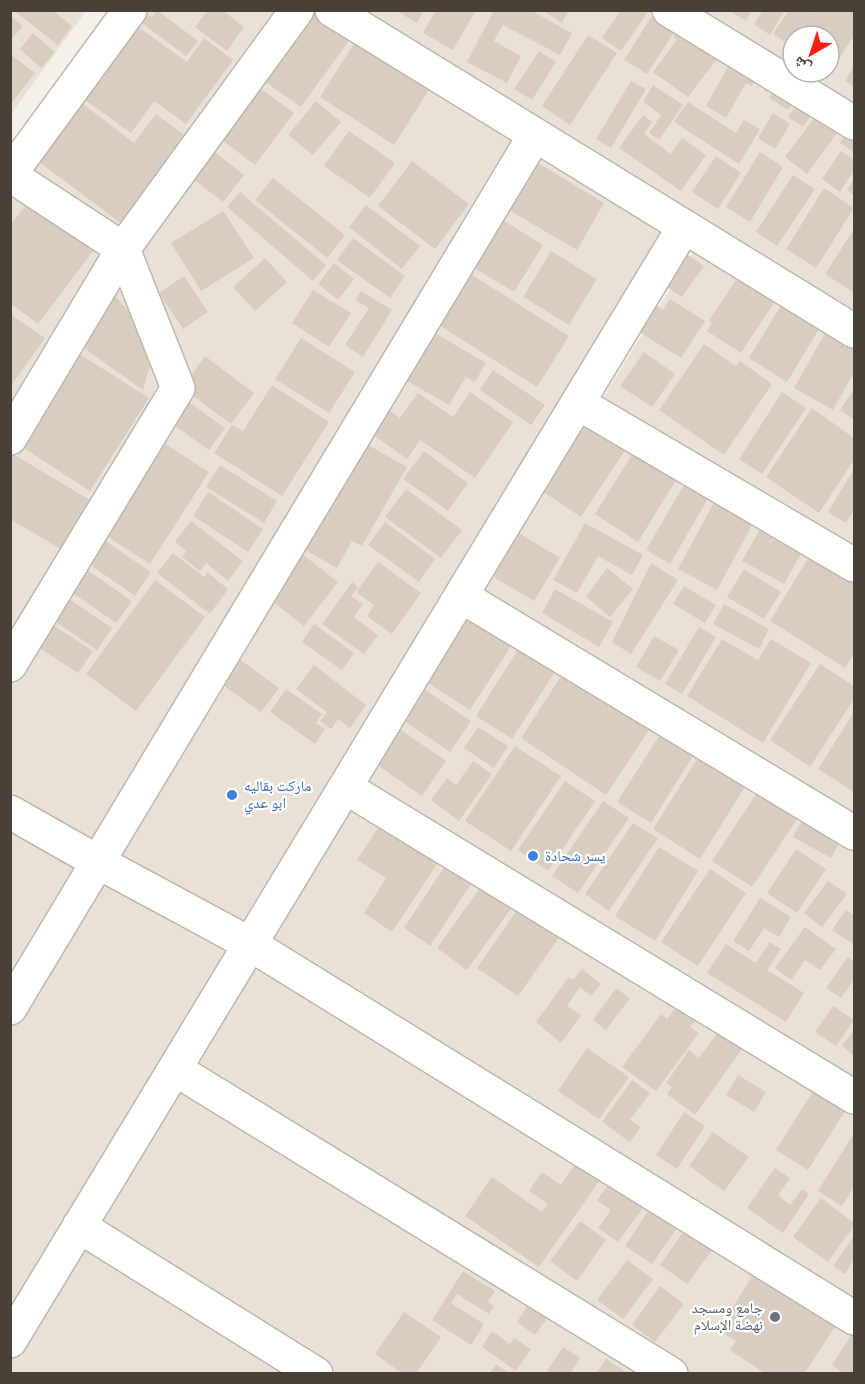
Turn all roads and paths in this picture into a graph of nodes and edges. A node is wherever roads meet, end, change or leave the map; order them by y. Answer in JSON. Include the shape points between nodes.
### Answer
{"nodes":[{"id":1,"x":130,"y":10,"type":"edge"},
{"id":2,"x":297,"y":10,"type":"edge"},
{"id":3,"x":332,"y":10,"type":"edge"},
{"id":4,"x":669,"y":10,"type":"edge"},
{"id":5,"x":855,"y":123,"type":"edge"},
{"id":6,"x":535,"y":135,"type":"junction"},
{"id":7,"x":10,"y":174,"type":"edge"},
{"id":8,"x":684,"y":227,"type":"junction"},
{"id":9,"x":123,"y":249,"type":"junction"},
{"id":10,"x":855,"y":331,"type":"edge"},
{"id":11,"x":578,"y":403,"type":"junction"},
{"id":12,"x":12,"y":434,"type":"edge"},
{"id":13,"x":855,"y":566,"type":"edge"},
{"id":14,"x":461,"y":596,"type":"junction"},
{"id":15,"x":10,"y":665,"type":"edge"},
{"id":16,"x":345,"y":787,"type":"junction"},
{"id":17,"x":10,"y":812,"type":"edge"},
{"id":18,"x":855,"y":833,"type":"edge"},
{"id":19,"x":98,"y":862,"type":"junction"},
{"id":20,"x":250,"y":944,"type":"junction"},
{"id":21,"x":10,"y":1008,"type":"edge"},
{"id":22,"x":175,"y":1069,"type":"junction"},
{"id":23,"x":855,"y":1097,"type":"edge"},
{"id":24,"x":79,"y":1226,"type":"junction"},
{"id":25,"x":855,"y":1318,"type":"edge"},
{"id":26,"x":10,"y":1341,"type":"edge"},
{"id":27,"x":316,"y":1374,"type":"edge"},
{"id":28,"x":671,"y":1374,"type":"edge"}],
"edges":[{"from":1,"to":7,"type":"street"},
{"from":2,"to":9,"type":"street"},
{"from":3,"to":6,"type":"street"},
{"from":4,"to":5,"type":"street"},
{"from":6,"to":8,"type":"street"},
{"from":6,"to":19,"type":"street"},
{"from":7,"to":9,"type":"street"},
{"from":8,"to":10,"type":"street"},
{"from":8,"to":11,"type":"street"},
{"from":9,"to":12,"type":"street"},
{"from":9,"to":15,"type":"street","via":[[178,388]]},
{"from":11,"to":13,"type":"street"},
{"from":11,"to":14,"type":"street"},
{"from":14,"to":16,"type":"street"},
{"from":14,"to":18,"type":"street"},
{"from":16,"to":20,"type":"street"},
{"from":16,"to":23,"type":"street"},
{"from":17,"to":19,"type":"street"},
{"from":19,"to":20,"type":"street"},
{"from":19,"to":21,"type":"street"},
{"from":20,"to":22,"type":"street"},
{"from":20,"to":25,"type":"street"},
{"from":22,"to":24,"type":"street"},
{"from":22,"to":28,"type":"street"},
{"from":24,"to":26,"type":"street"},
{"from":24,"to":27,"type":"street"}]}
